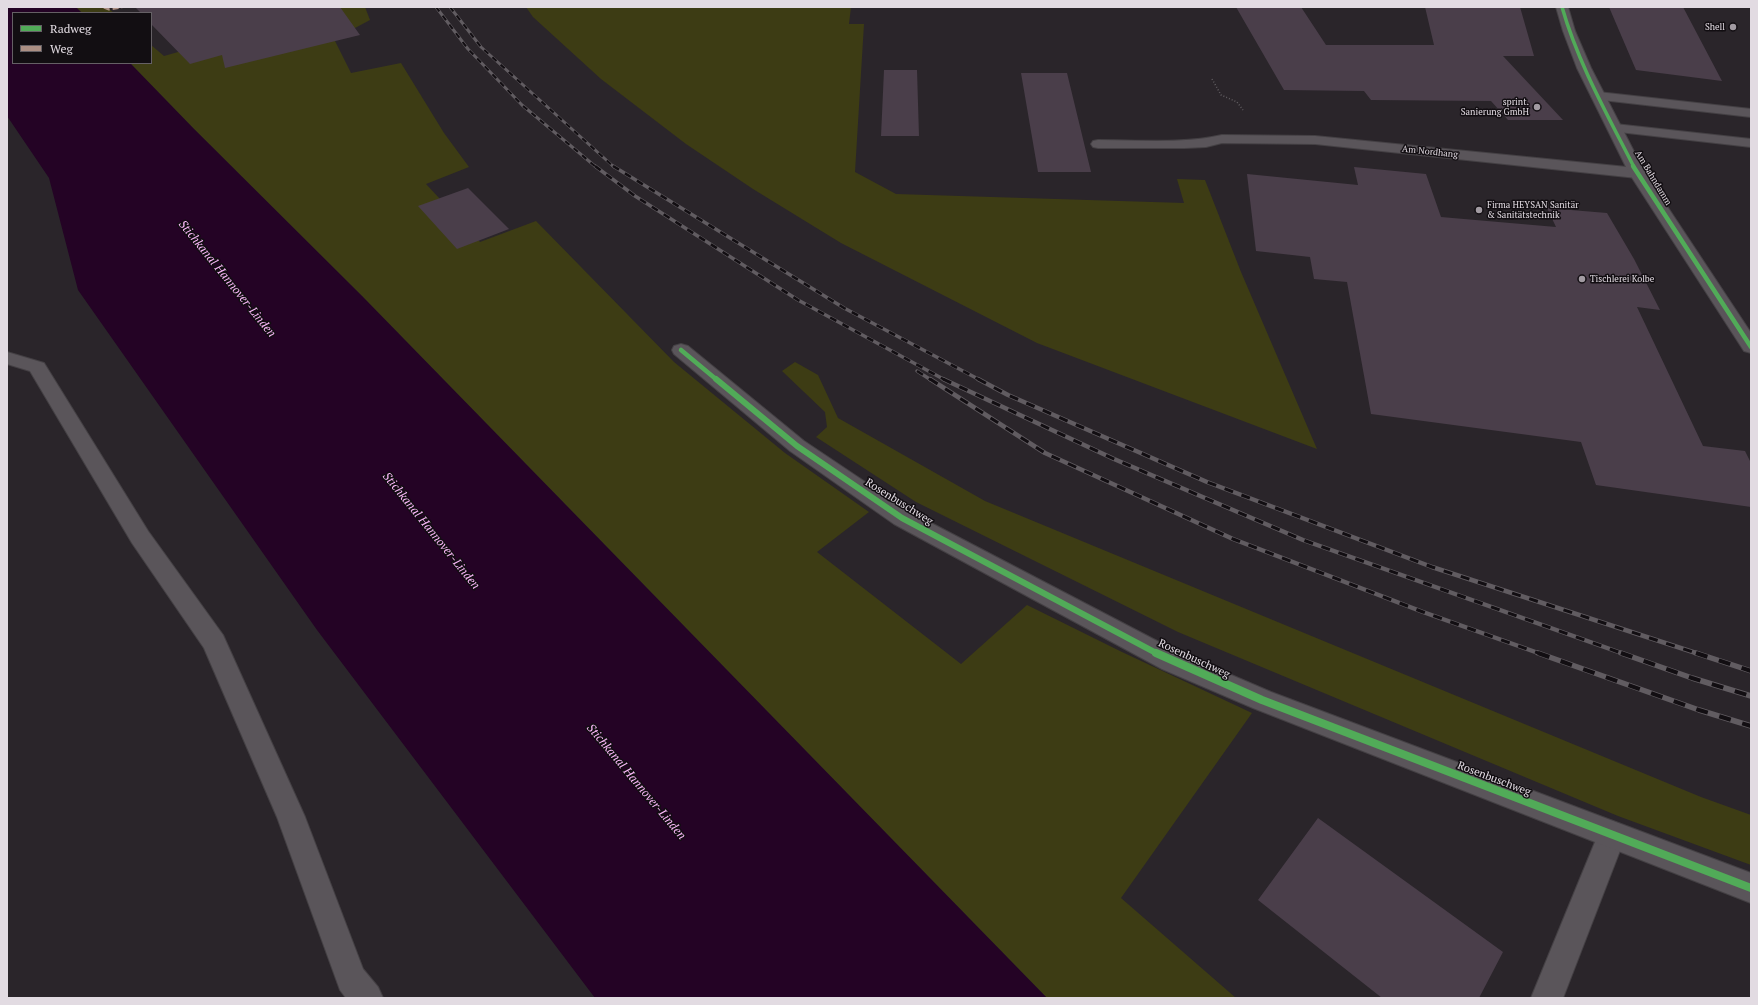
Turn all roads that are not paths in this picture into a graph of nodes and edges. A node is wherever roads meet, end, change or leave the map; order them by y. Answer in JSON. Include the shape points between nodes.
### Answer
{"nodes":[{"id":1,"x":1562,"y":7,"type":"edge"},
{"id":2,"x":1598,"y":96,"type":"junction"},
{"id":3,"x":1751,"y":113,"type":"edge"},
{"id":4,"x":1615,"y":128,"type":"junction"},
{"id":5,"x":1751,"y":143,"type":"edge"},
{"id":6,"x":1098,"y":144,"type":"dead end"},
{"id":7,"x":1637,"y":173,"type":"junction"},
{"id":8,"x":1751,"y":347,"type":"edge"},
{"id":9,"x":681,"y":350,"type":"dead end"},
{"id":10,"x":7,"y":358,"type":"edge"},
{"id":11,"x":1612,"y":835,"type":"junction"},
{"id":12,"x":1751,"y":888,"type":"edge"},
{"id":13,"x":367,"y":998,"type":"edge"},
{"id":14,"x":1547,"y":998,"type":"edge"}],
"edges":[{"from":1,"to":2,"type":"street","name":"Am Bahndamm","via":[[1576,49]]},
{"from":2,"to":3,"type":"street"},
{"from":2,"to":4,"type":"street","name":"Am Bahndamm"},
{"from":4,"to":5,"type":"street"},
{"from":4,"to":7,"type":"street","name":"Am Bahndamm"},
{"from":6,"to":7,"type":"street","name":"Am Nordhang","via":[[1185,144],[1222,139],[1315,140]]},
{"from":7,"to":8,"type":"street","name":"Am Bahndamm"},
{"from":9,"to":11,"type":"street","name":"Rosenbuschweg","via":[[797,446],[902,518],[1171,661],[1262,700]]},
{"from":10,"to":13,"type":"street","via":[[37,367],[140,537],[214,642],[291,817],[351,979]]},
{"from":11,"to":12,"type":"street","name":"Rosenbuschweg"},
{"from":11,"to":14,"type":"street"}]}
